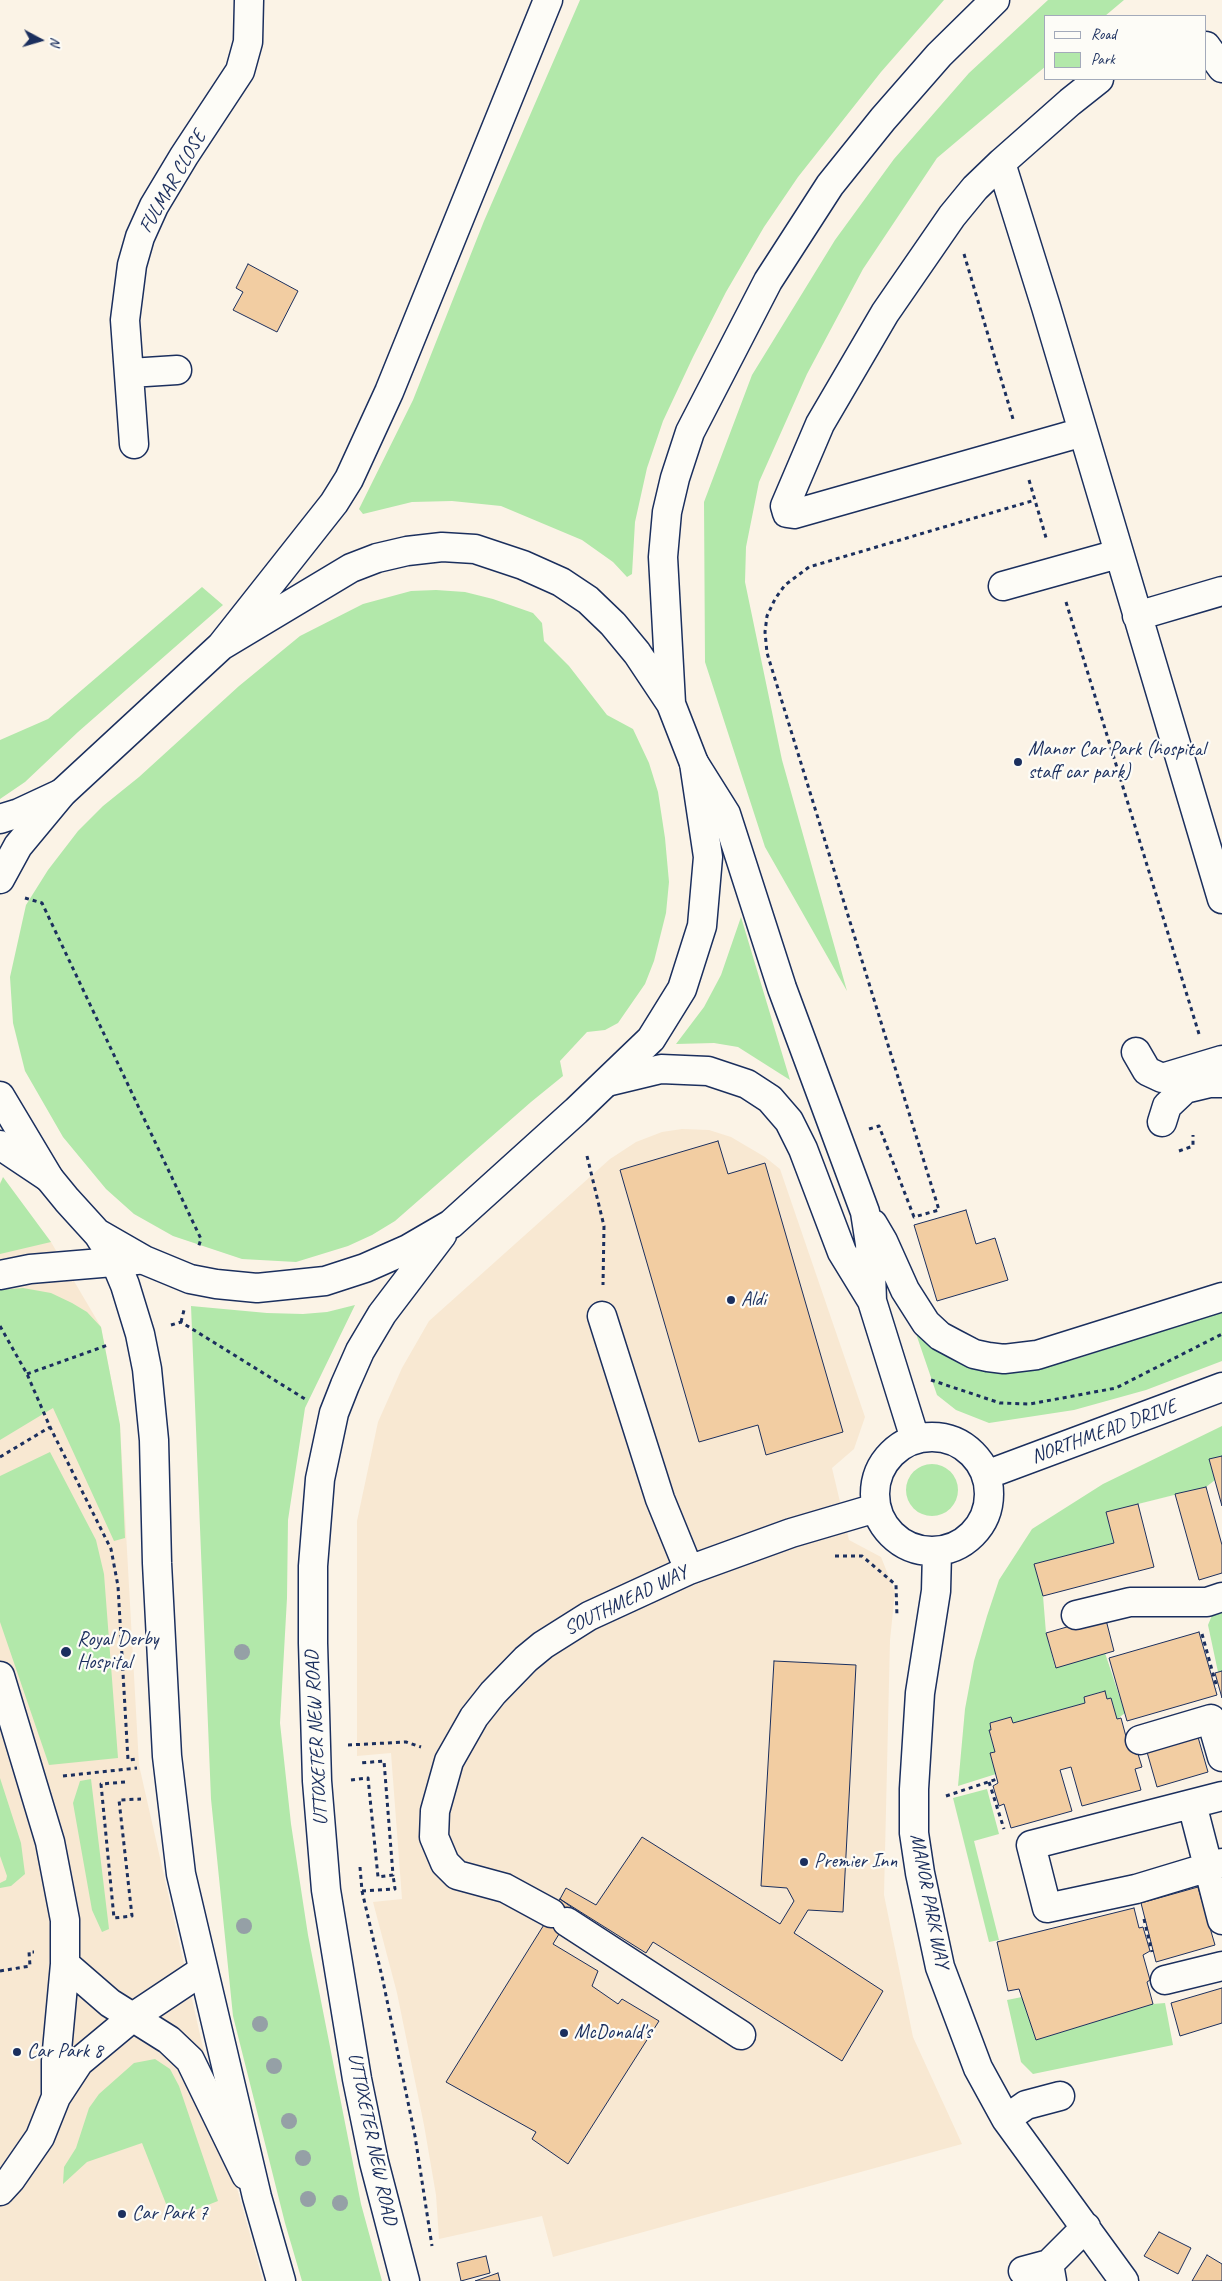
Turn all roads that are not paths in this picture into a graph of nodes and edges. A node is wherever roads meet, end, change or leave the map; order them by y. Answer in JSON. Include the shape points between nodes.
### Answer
{"nodes":[{"id":1,"x":249,"y":0,"type":"edge"},
{"id":2,"x":548,"y":0,"type":"edge"},
{"id":3,"x":995,"y":0,"type":"edge"},
{"id":4,"x":1207,"y":47,"type":"edge"},
{"id":5,"x":1222,"y":68,"type":"edge"},
{"id":6,"x":1098,"y":80,"type":"edge"},
{"id":7,"x":1001,"y":164,"type":"junction"},
{"id":8,"x":177,"y":370,"type":"dead end"},
{"id":9,"x":130,"y":373,"type":"junction"},
{"id":10,"x":1082,"y":432,"type":"junction"},
{"id":11,"x":134,"y":444,"type":"dead end"},
{"id":12,"x":1118,"y":554,"type":"junction"},
{"id":13,"x":1003,"y":586,"type":"dead end"},
{"id":14,"x":1222,"y":590,"type":"edge"},
{"id":15,"x":1137,"y":616,"type":"junction"},
{"id":16,"x":221,"y":646,"type":"junction"},
{"id":17,"x":671,"y":704,"type":"junction"},
{"id":18,"x":694,"y":762,"type":"junction"},
{"id":19,"x":62,"y":793,"type":"junction"},
{"id":20,"x":0,"y":819,"type":"edge"},
{"id":21,"x":1215,"y":853,"type":"edge"},
{"id":22,"x":0,"y":879,"type":"edge"},
{"id":23,"x":1222,"y":899,"type":"edge"},
{"id":24,"x":1136,"y":1052,"type":"dead end"},
{"id":25,"x":1217,"y":1069,"type":"edge"},
{"id":26,"x":607,"y":1082,"type":"junction"},
{"id":27,"x":0,"y":1097,"type":"edge"},
{"id":28,"x":1162,"y":1122,"type":"dead end"},
{"id":29,"x":0,"y":1145,"type":"edge"},
{"id":30,"x":49,"y":1178,"type":"junction"},
{"id":31,"x":865,"y":1212,"type":"junction"},
{"id":32,"x":450,"y":1224,"type":"junction"},
{"id":33,"x":97,"y":1232,"type":"junction"},
{"id":34,"x":144,"y":1260,"type":"junction"},
{"id":35,"x":115,"y":1261,"type":"junction"},
{"id":36,"x":0,"y":1275,"type":"edge"},
{"id":37,"x":1222,"y":1297,"type":"edge"},
{"id":38,"x":872,"y":1301,"type":"junction"},
{"id":39,"x":602,"y":1316,"type":"road end"},
{"id":40,"x":1222,"y":1387,"type":"edge"},
{"id":41,"x":915,"y":1439,"type":"junction"},
{"id":42,"x":986,"y":1475,"type":"junction"},
{"id":43,"x":876,"y":1508,"type":"junction"},
{"id":44,"x":937,"y":1552,"type":"junction"},
{"id":45,"x":689,"y":1570,"type":"junction"},
{"id":46,"x":1222,"y":1597,"type":"edge"},
{"id":47,"x":1076,"y":1614,"type":"dead end"},
{"id":48,"x":0,"y":1676,"type":"edge"},
{"id":49,"x":1140,"y":1740,"type":"dead end"},
{"id":50,"x":1222,"y":1757,"type":"edge"},
{"id":51,"x":1222,"y":1796,"type":"edge"},
{"id":52,"x":1192,"y":1804,"type":"junction"},
{"id":53,"x":1215,"y":1865,"type":"edge"},
{"id":54,"x":1222,"y":1920,"type":"edge"},
{"id":55,"x":66,"y":1964,"type":"junction"},
{"id":56,"x":1222,"y":1966,"type":"edge"},
{"id":57,"x":202,"y":1971,"type":"junction"},
{"id":58,"x":1164,"y":1980,"type":"road end"},
{"id":59,"x":133,"y":2017,"type":"junction"},
{"id":60,"x":741,"y":2035,"type":"dead end"},
{"id":61,"x":1060,"y":2096,"type":"dead end"},
{"id":62,"x":56,"y":2097,"type":"junction"},
{"id":63,"x":1006,"y":2119,"type":"junction"},
{"id":64,"x":0,"y":2191,"type":"edge"},
{"id":65,"x":257,"y":2198,"type":"junction"},
{"id":66,"x":1086,"y":2227,"type":"junction"},
{"id":67,"x":1023,"y":2271,"type":"dead end"},
{"id":68,"x":1050,"y":2272,"type":"edge"},
{"id":69,"x":281,"y":2281,"type":"edge"},
{"id":70,"x":405,"y":2281,"type":"edge"},
{"id":71,"x":1124,"y":2281,"type":"edge"}],
"edges":[{"from":1,"to":9,"type":"main road","name":"FULMAR CLOSE","via":[[248,42],[240,71],[154,206],[136,251],[129,277],[125,320]]},
{"from":2,"to":16,"type":"main road","via":[[389,392],[349,480]]},
{"from":3,"to":17,"type":"main road","via":[[939,55],[830,185],[768,281],[690,432],[666,512],[663,557]]},
{"from":4,"to":5,"type":"main road"},
{"from":6,"to":7,"type":"main road"},
{"from":7,"to":10,"type":"main road"},
{"from":7,"to":10,"type":"main road","via":[[952,216],[885,313],[820,424],[785,506],[787,513],[794,514]]},
{"from":8,"to":9,"type":"main road"},
{"from":9,"to":11,"type":"main road","name":"FULMAR CLOSE"},
{"from":10,"to":12,"type":"main road"},
{"from":12,"to":13,"type":"main road"},
{"from":12,"to":15,"type":"main road"},
{"from":14,"to":15,"type":"main road"},
{"from":15,"to":21,"type":"main road"},
{"from":16,"to":17,"type":"main road","via":[[343,572],[377,558],[442,547],[475,549],[561,582],[588,600],[637,653]]},
{"from":16,"to":19,"type":"main road"},
{"from":17,"to":18,"type":"main road"},
{"from":18,"to":26,"type":"main road","via":[[708,857],[702,926],[682,989],[668,1013],[651,1038]]},
{"from":18,"to":31,"type":"main road","via":[[726,814],[782,988]]},
{"from":19,"to":20,"type":"main road"},
{"from":19,"to":22,"type":"main road","via":[[18,846]]},
{"from":21,"to":23,"type":"main road"},
{"from":24,"to":25,"type":"main road","via":[[1146,1071],[1162,1078]]},
{"from":25,"to":28,"type":"main road","via":[[1210,1083],[1185,1089],[1167,1106]]},
{"from":26,"to":32,"type":"main road"},
{"from":26,"to":38,"type":"main road","via":[[661,1069],[708,1071],[746,1084],[770,1099],[789,1121],[842,1252]]},
{"from":27,"to":30,"type":"main road"},
{"from":29,"to":30,"type":"main road"},
{"from":30,"to":33,"type":"main road"},
{"from":31,"to":37,"type":"main road","via":[[883,1241],[916,1310],[940,1336],[974,1354],[1004,1359],[1037,1355]]},
{"from":31,"to":38,"type":"main road"},
{"from":32,"to":34,"type":"main road","via":[[399,1253],[326,1281],[257,1288],[216,1284],[190,1279]]},
{"from":32,"to":70,"type":"main road","name":"UTTOXETER NEW ROAD","via":[[382,1314],[344,1385],[334,1413],[320,1479],[313,1566],[317,1781],[326,1890],[357,2079],[374,2162]]},
{"from":33,"to":34,"type":"main road"},
{"from":33,"to":35,"type":"main road"},
{"from":34,"to":35,"type":"main road"},
{"from":35,"to":36,"type":"main road"},
{"from":35,"to":57,"type":"main road","via":[[140,1334],[147,1369],[154,1440],[167,1761],[181,1874]]},
{"from":38,"to":41,"type":"main road"},
{"from":39,"to":45,"type":"main road","via":[[660,1499]]},
{"from":40,"to":42,"type":"main road","name":"NORTHMEAD DRIVE"},
{"from":41,"to":42,"type":"main road","via":[[946,1439],[969,1451]]},
{"from":41,"to":43,"type":"main road","via":[[890,1455],[878,1474]]},
{"from":42,"to":44,"type":"main road","via":[[989,1490],[987,1510],[977,1528],[960,1544]]},
{"from":43,"to":44,"type":"main road","via":[[885,1527],[896,1539],[916,1549]]},
{"from":43,"to":45,"type":"main road","name":"SOUTHMEAD WAY","via":[[791,1533]]},
{"from":44,"to":63,"type":"main road","name":"MANOR PARK WAY","via":[[936,1592],[920,1693],[914,1833],[940,1966],[978,2068]]},
{"from":45,"to":60,"type":"main road","name":"SOUTHMEAD WAY","via":[[589,1616],[543,1645],[493,1693],[474,1717],[449,1761],[434,1817],[434,1837],[450,1871],[457,1876],[498,1886],[559,1917]]},
{"from":46,"to":47,"type":"main road","via":[[1207,1602],[1130,1602]]},
{"from":48,"to":55,"type":"main road","via":[[50,1842],[65,1920]]},
{"from":49,"to":50,"type":"main road","via":[[1211,1719]]},
{"from":51,"to":52,"type":"main road"},
{"from":52,"to":53,"type":"main road"},
{"from":52,"to":53,"type":"main road","via":[[1032,1845],[1047,1908],[1136,1889]]},
{"from":53,"to":54,"type":"main road"},
{"from":55,"to":59,"type":"main road","via":[[110,2003]]},
{"from":55,"to":62,"type":"main road","via":[[56,2061]]},
{"from":56,"to":58,"type":"main road"},
{"from":57,"to":59,"type":"main road"},
{"from":57,"to":65,"type":"main road"},
{"from":59,"to":62,"type":"main road","via":[[79,2062]]},
{"from":59,"to":65,"type":"main road","via":[[169,2040],[190,2060]]},
{"from":61,"to":63,"type":"main road","via":[[1026,2105]]},
{"from":62,"to":64,"type":"main road","via":[[40,2137]]},
{"from":63,"to":66,"type":"main road","name":"MANOR PARK WAY"},
{"from":65,"to":69,"type":"main road"},
{"from":66,"to":68,"type":"main road"},
{"from":66,"to":71,"type":"main road","name":"MANOR PARK WAY"},
{"from":67,"to":68,"type":"main road"}]}
